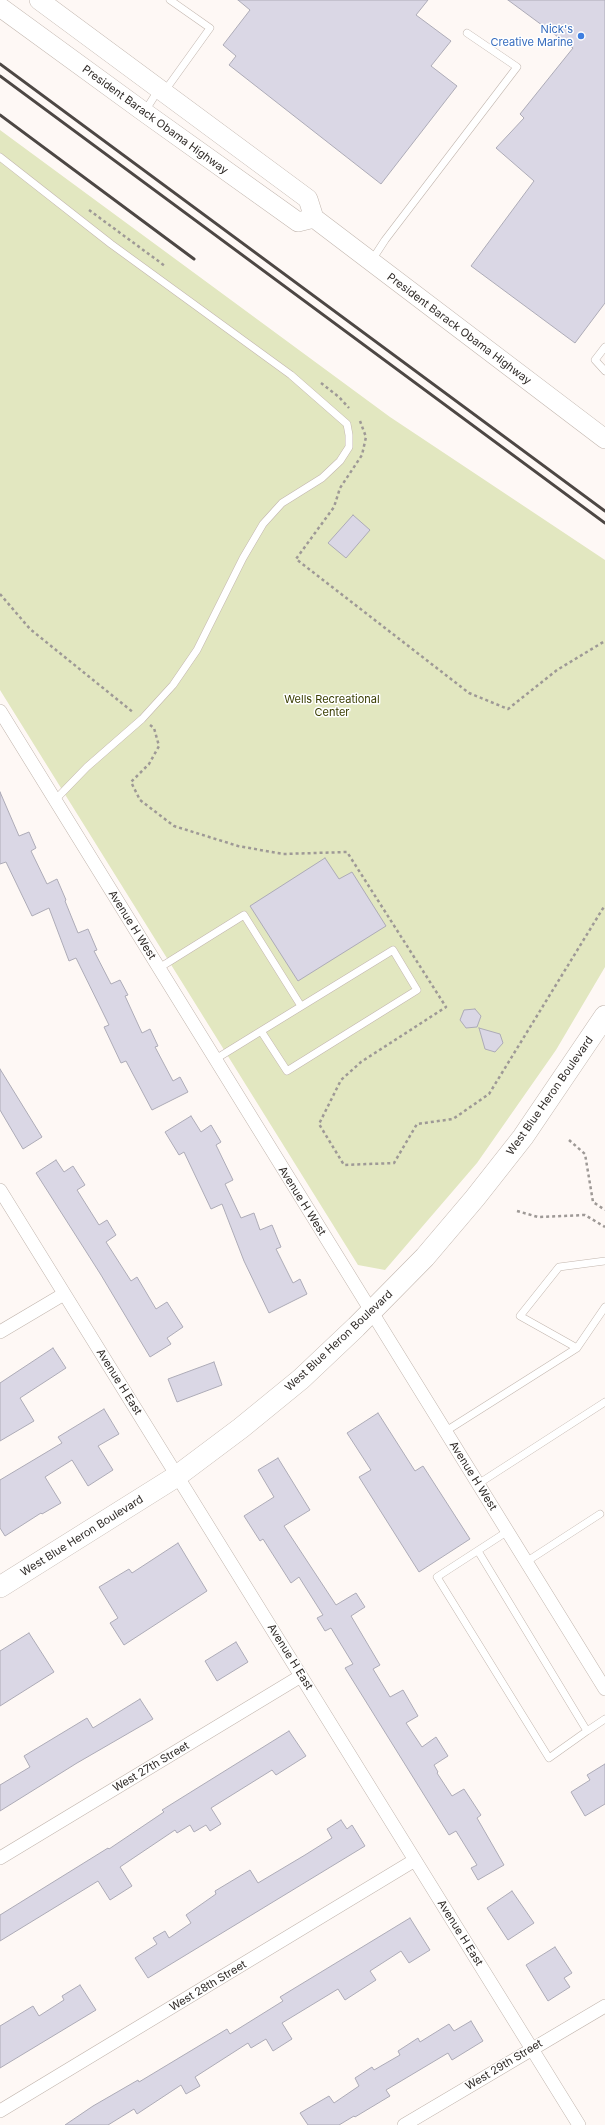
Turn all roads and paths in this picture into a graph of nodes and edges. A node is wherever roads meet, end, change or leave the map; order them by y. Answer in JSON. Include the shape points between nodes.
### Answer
{"nodes":[{"id":1,"x":39,"y":0,"type":"edge"},
{"id":2,"x":170,"y":0,"type":"edge"},
{"id":3,"x":0,"y":7,"type":"edge"},
{"id":4,"x":467,"y":33,"type":"dead end"},
{"id":5,"x":161,"y":91,"type":"junction"},
{"id":6,"x":144,"y":112,"type":"junction"},
{"id":7,"x":0,"y":157,"type":"edge"},
{"id":8,"x":88,"y":209,"type":"dead end"},
{"id":9,"x":314,"y":218,"type":"junction"},
{"id":10,"x":371,"y":262,"type":"junction"},
{"id":11,"x":170,"y":270,"type":"dead end"},
{"id":12,"x":605,"y":347,"type":"edge"},
{"id":13,"x":605,"y":371,"type":"edge"},
{"id":14,"x":314,"y":378,"type":"dead end"},
{"id":15,"x":354,"y":414,"type":"dead end"},
{"id":16,"x":359,"y":419,"type":"dead end"},
{"id":17,"x":601,"y":434,"type":"edge"},
{"id":18,"x":0,"y":594,"type":"edge"},
{"id":19,"x":605,"y":642,"type":"edge"},
{"id":20,"x":0,"y":711,"type":"edge"},
{"id":21,"x":142,"y":719,"type":"junction"},
{"id":22,"x":55,"y":800,"type":"junction"},
{"id":23,"x":605,"y":905,"type":"edge"},
{"id":24,"x":159,"y":968,"type":"junction"},
{"id":25,"x":301,"y":1006,"type":"junction"},
{"id":26,"x":605,"y":1016,"type":"edge"},
{"id":27,"x":261,"y":1031,"type":"junction"},
{"id":28,"x":214,"y":1060,"type":"junction"},
{"id":29,"x":569,"y":1140,"type":"dead end"},
{"id":30,"x":0,"y":1190,"type":"edge"},
{"id":31,"x":605,"y":1210,"type":"edge"},
{"id":32,"x":517,"y":1211,"type":"dead end"},
{"id":33,"x":605,"y":1227,"type":"edge"},
{"id":34,"x":605,"y":1261,"type":"edge"},
{"id":35,"x":64,"y":1294,"type":"junction"},
{"id":36,"x":605,"y":1307,"type":"edge"},
{"id":37,"x":372,"y":1312,"type":"junction"},
{"id":38,"x":0,"y":1332,"type":"edge"},
{"id":39,"x":577,"y":1348,"type":"junction"},
{"id":40,"x":605,"y":1402,"type":"edge"},
{"id":41,"x":446,"y":1431,"type":"junction"},
{"id":42,"x":177,"y":1476,"type":"junction"},
{"id":43,"x":478,"y":1484,"type":"junction"},
{"id":44,"x":600,"y":1514,"type":"dead end"},
{"id":45,"x":508,"y":1531,"type":"junction"},
{"id":46,"x":478,"y":1551,"type":"junction"},
{"id":47,"x":526,"y":1562,"type":"junction"},
{"id":48,"x":0,"y":1587,"type":"edge"},
{"id":49,"x":600,"y":1672,"type":"edge"},
{"id":50,"x":301,"y":1676,"type":"junction"},
{"id":51,"x":605,"y":1689,"type":"edge"},
{"id":52,"x":605,"y":1719,"type":"edge"},
{"id":53,"x":587,"y":1731,"type":"junction"},
{"id":54,"x":0,"y":1858,"type":"edge"},
{"id":55,"x":415,"y":1860,"type":"junction"},
{"id":56,"x":605,"y":2006,"type":"edge"},
{"id":57,"x":532,"y":2049,"type":"junction"},
{"id":58,"x":0,"y":2111,"type":"edge"},
{"id":59,"x":404,"y":2125,"type":"edge"},
{"id":60,"x":579,"y":2125,"type":"edge"}],
"edges":[{"from":1,"to":5,"type":"main road"},
{"from":2,"to":5,"type":"lane","via":[[210,28]]},
{"from":3,"to":6,"type":"main road","name":"President Barack Obama Highway"},
{"from":4,"to":10,"type":"lane","via":[[517,67]]},
{"from":5,"to":6,"type":"lane"},
{"from":5,"to":9,"type":"main road","via":[[308,199]]},
{"from":6,"to":9,"type":"main road","name":"President Barack Obama Highway","via":[[298,222]]},
{"from":7,"to":21,"type":"lane","via":[[111,244],[292,375],[348,424],[349,447],[340,461],[322,478],[282,503],[263,524],[197,650],[173,685]]},
{"from":8,"to":11,"type":"path"},
{"from":9,"to":10,"type":"main road","name":"President Barack Obama Highway"},
{"from":10,"to":17,"type":"main road","name":"President Barack Obama Highway"},
{"from":12,"to":13,"type":"lane","via":[[596,360]]},
{"from":14,"to":15,"type":"path","via":[[339,397]]},
{"from":16,"to":19,"type":"path","via":[[366,437],[362,455],[340,488],[334,507],[296,559],[469,693],[508,709],[557,670]]},
{"from":18,"to":21,"type":"path","via":[[30,629]]},
{"from":20,"to":22,"type":"street","name":"Avenue H West"},
{"from":21,"to":22,"type":"lane"},
{"from":21,"to":23,"type":"path","via":[[154,728],[159,746],[149,764],[131,782],[140,800],[174,826],[238,846],[283,854],[347,852],[446,1007],[362,1062],[341,1080],[318,1124],[344,1165],[394,1163],[416,1124],[453,1119],[490,1094]]},
{"from":22,"to":24,"type":"street","name":"Avenue H West"},
{"from":24,"to":25,"type":"lane","via":[[244,915]]},
{"from":24,"to":28,"type":"street","name":"Avenue H West"},
{"from":25,"to":27,"type":"lane"},
{"from":25,"to":27,"type":"lane","via":[[393,950],[417,990],[287,1071]]},
{"from":26,"to":37,"type":"main road","name":"West Blue Heron Boulevard","via":[[523,1136],[475,1198],[425,1257]]},
{"from":27,"to":28,"type":"lane"},
{"from":28,"to":37,"type":"street","name":"Avenue H West"},
{"from":29,"to":31,"type":"path","via":[[585,1154],[593,1202]]},
{"from":30,"to":35,"type":"street","name":"Avenue H East"},
{"from":32,"to":33,"type":"path","via":[[538,1217],[584,1215]]},
{"from":34,"to":39,"type":"lane","via":[[559,1267],[520,1316]]},
{"from":35,"to":38,"type":"street"},
{"from":35,"to":42,"type":"street","name":"Avenue H East"},
{"from":36,"to":39,"type":"lane"},
{"from":37,"to":41,"type":"street","name":"Avenue H West"},
{"from":37,"to":42,"type":"main road","name":"West Blue Heron Boulevard","via":[[301,1379]]},
{"from":39,"to":41,"type":"lane"},
{"from":40,"to":43,"type":"lane"},
{"from":41,"to":43,"type":"street","name":"Avenue H West"},
{"from":42,"to":48,"type":"main road","name":"West Blue Heron Boulevard"},
{"from":42,"to":50,"type":"street","name":"Avenue H East"},
{"from":43,"to":45,"type":"street","name":"Avenue H West"},
{"from":44,"to":47,"type":"lane"},
{"from":45,"to":46,"type":"lane"},
{"from":45,"to":47,"type":"street","name":"Avenue H West"},
{"from":46,"to":53,"type":"lane"},
{"from":46,"to":53,"type":"lane","via":[[437,1577],[549,1758]]},
{"from":47,"to":49,"type":"street","name":"Avenue H West"},
{"from":49,"to":51,"type":"street","name":"Avenue H West"},
{"from":50,"to":54,"type":"street","name":"West 27th Street"},
{"from":50,"to":55,"type":"street","name":"Avenue H East"},
{"from":52,"to":53,"type":"lane"},
{"from":55,"to":57,"type":"street","name":"Avenue H East"},
{"from":55,"to":58,"type":"street","name":"West 28th Street"},
{"from":56,"to":57,"type":"street","name":"West 29th Street"},
{"from":57,"to":59,"type":"street","name":"West 29th Street"},
{"from":57,"to":60,"type":"street","name":"Avenue H East"}]}
